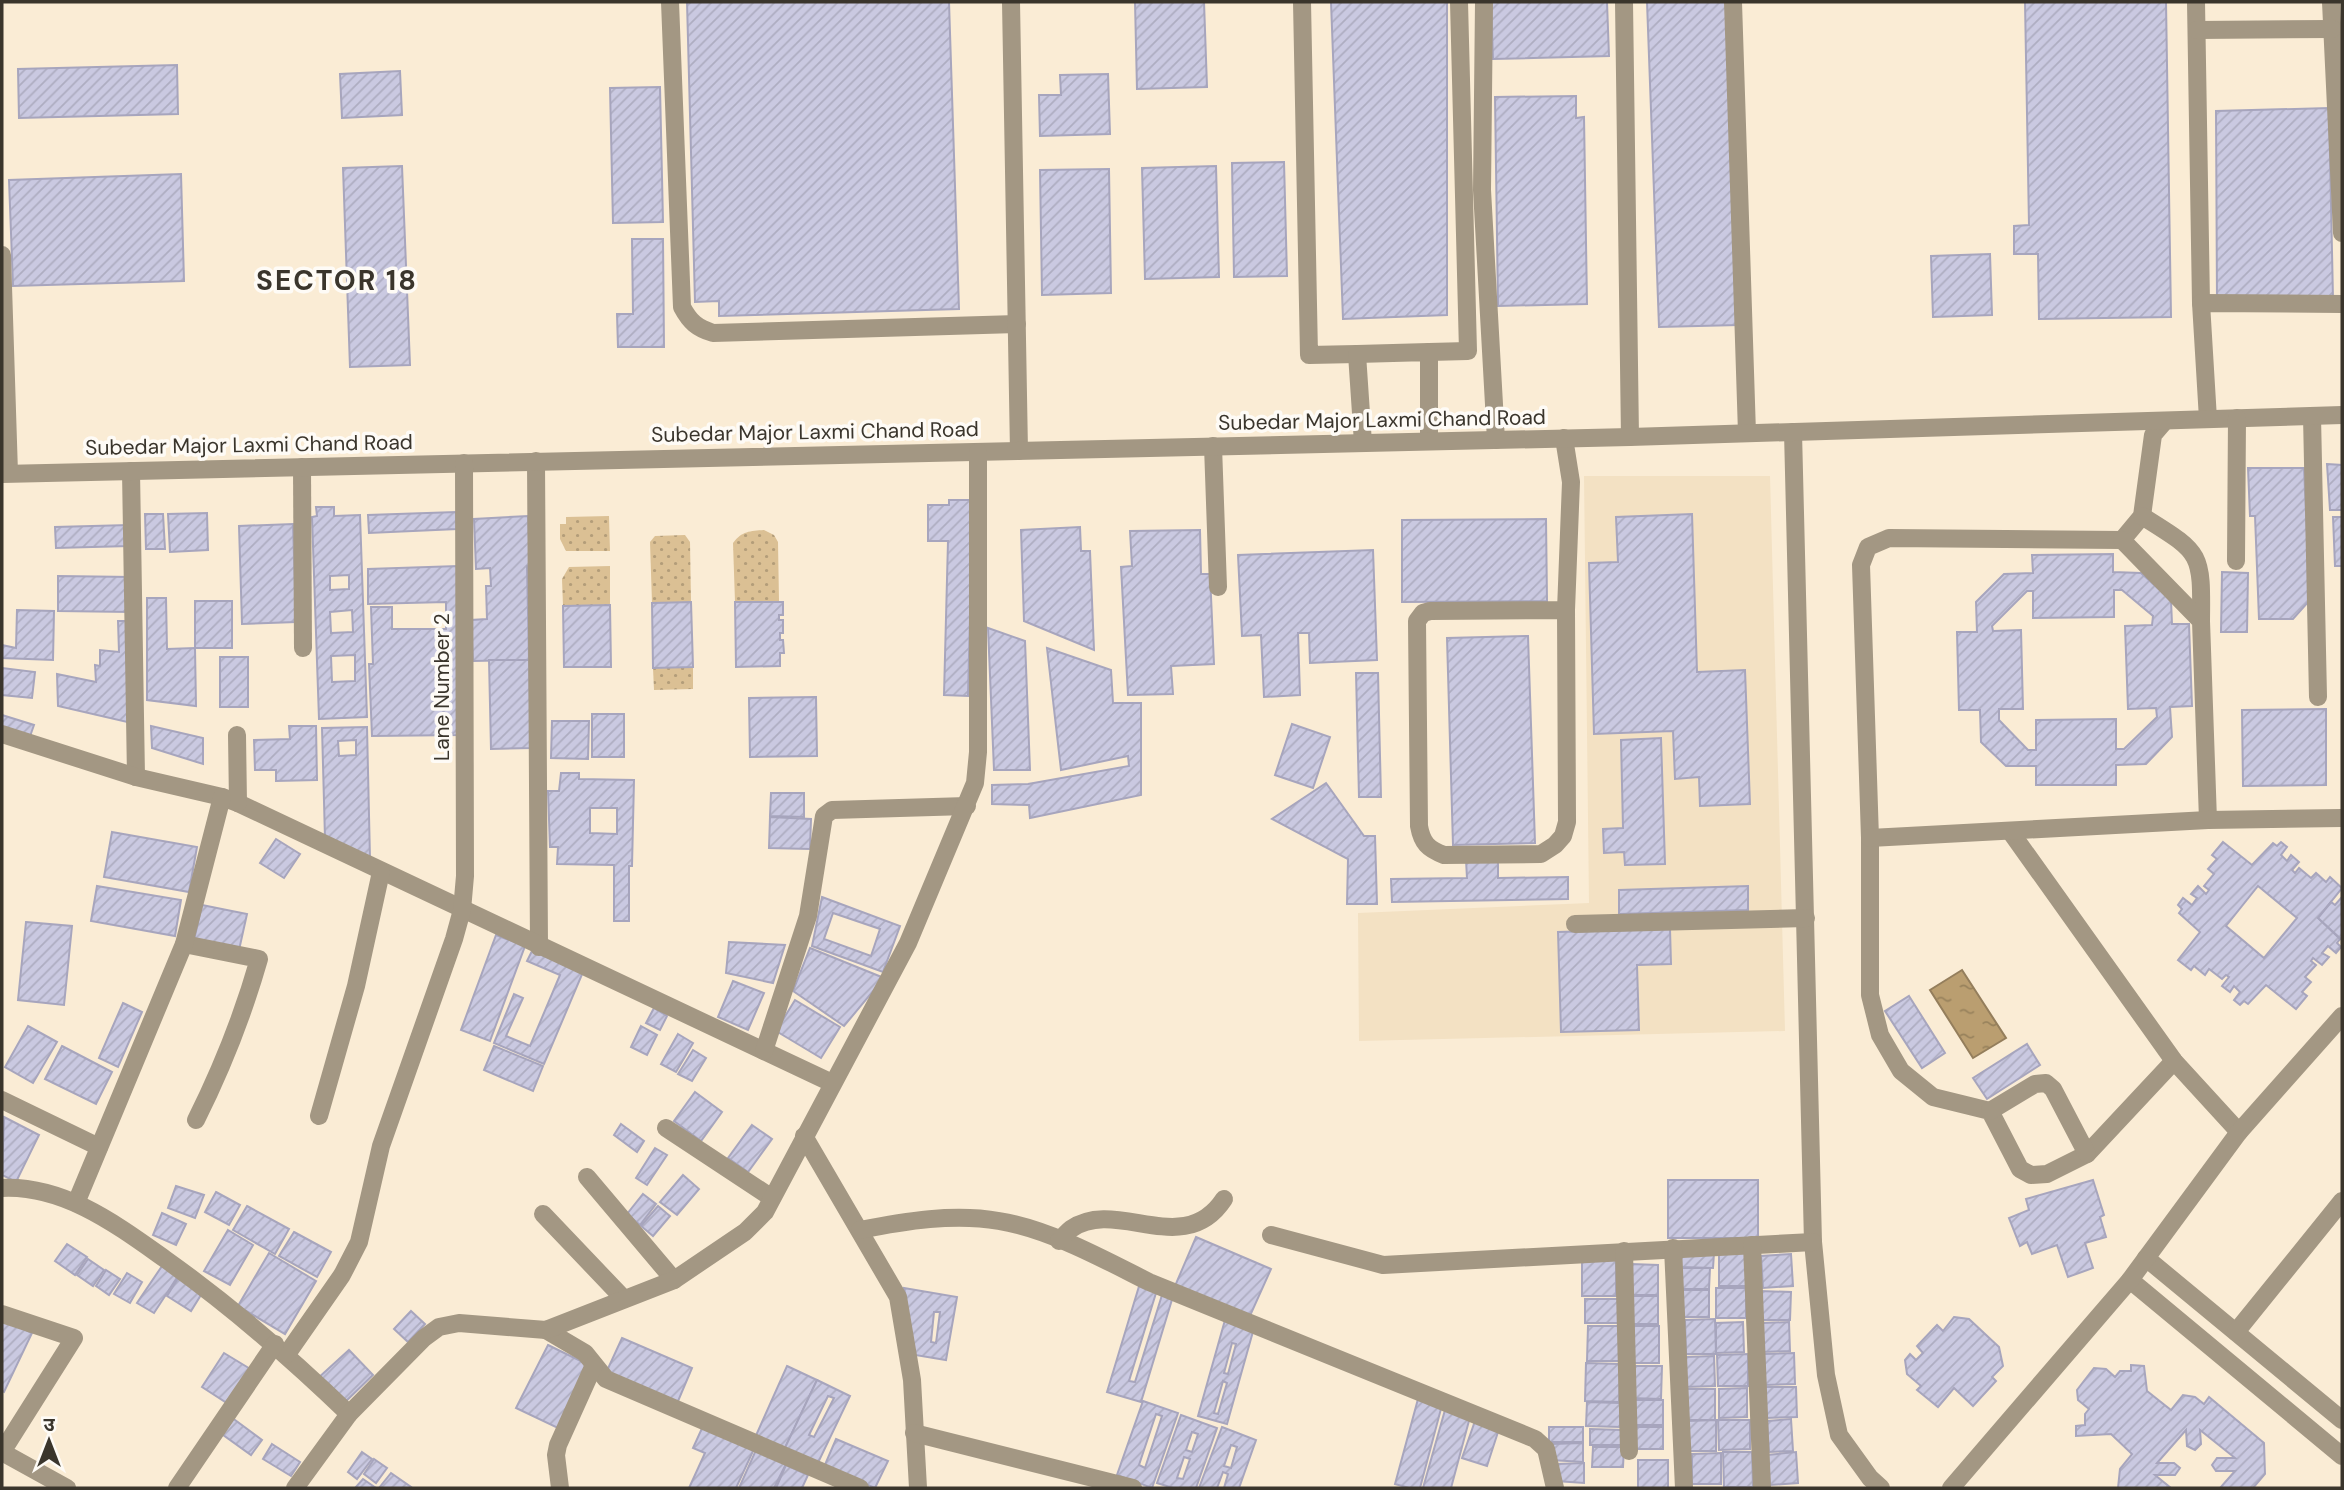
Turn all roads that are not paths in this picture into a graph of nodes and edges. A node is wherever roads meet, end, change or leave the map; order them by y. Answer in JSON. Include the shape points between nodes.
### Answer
{"nodes":[{"id":1,"x":670,"y":2,"type":"edge"},
{"id":2,"x":1011,"y":2,"type":"edge"},
{"id":3,"x":1303,"y":2,"type":"edge"},
{"id":4,"x":1459,"y":2,"type":"edge"},
{"id":5,"x":1484,"y":2,"type":"edge"},
{"id":6,"x":1624,"y":2,"type":"edge"},
{"id":7,"x":1733,"y":2,"type":"edge"},
{"id":8,"x":2196,"y":2,"type":"edge"},
{"id":9,"x":2331,"y":2,"type":"edge"},
{"id":10,"x":2332,"y":29,"type":"junction"},
{"id":11,"x":2197,"y":30,"type":"junction"},
{"id":12,"x":2342,"y":233,"type":"edge"},
{"id":13,"x":2,"y":255,"type":"edge"},
{"id":14,"x":2201,"y":303,"type":"junction"},
{"id":15,"x":2342,"y":304,"type":"edge"},
{"id":16,"x":1017,"y":324,"type":"junction"},
{"id":17,"x":1429,"y":352,"type":"junction"},
{"id":18,"x":1357,"y":354,"type":"junction"},
{"id":19,"x":2342,"y":415,"type":"edge"},
{"id":20,"x":2312,"y":416,"type":"junction"},
{"id":21,"x":2237,"y":418,"type":"junction"},
{"id":22,"x":2208,"y":419,"type":"junction"},
{"id":23,"x":2165,"y":421,"type":"junction"},
{"id":24,"x":1793,"y":432,"type":"junction"},
{"id":25,"x":1747,"y":433,"type":"junction"},
{"id":26,"x":1630,"y":437,"type":"junction"},
{"id":27,"x":1564,"y":438,"type":"junction"},
{"id":28,"x":1496,"y":440,"type":"junction"},
{"id":29,"x":1429,"y":441,"type":"junction"},
{"id":30,"x":1363,"y":443,"type":"junction"},
{"id":31,"x":1213,"y":446,"type":"junction"},
{"id":32,"x":1019,"y":450,"type":"junction"},
{"id":33,"x":978,"y":452,"type":"junction"},
{"id":34,"x":536,"y":461,"type":"junction"},
{"id":35,"x":464,"y":463,"type":"junction"},
{"id":36,"x":302,"y":467,"type":"junction"},
{"id":37,"x":131,"y":471,"type":"junction"},
{"id":38,"x":5,"y":474,"type":"edge"},
{"id":39,"x":2142,"y":516,"type":"junction"},
{"id":40,"x":2122,"y":540,"type":"junction"},
{"id":41,"x":2236,"y":561,"type":"dead end"},
{"id":42,"x":1218,"y":587,"type":"dead end"},
{"id":43,"x":1566,"y":610,"type":"junction"},
{"id":44,"x":2201,"y":621,"type":"junction"},
{"id":45,"x":303,"y":648,"type":"dead end"},
{"id":46,"x":2318,"y":697,"type":"dead end"},
{"id":47,"x":2,"y":734,"type":"edge"},
{"id":48,"x":237,"y":735,"type":"dead end"},
{"id":49,"x":136,"y":777,"type":"junction"},
{"id":50,"x":230,"y":800,"type":"junction"},
{"id":51,"x":967,"y":806,"type":"junction"},
{"id":52,"x":2342,"y":818,"type":"edge"},
{"id":53,"x":2208,"y":820,"type":"junction"},
{"id":54,"x":2010,"y":831,"type":"junction"},
{"id":55,"x":1870,"y":838,"type":"junction"},
{"id":56,"x":381,"y":872,"type":"junction"},
{"id":57,"x":462,"y":910,"type":"junction"},
{"id":58,"x":1806,"y":918,"type":"junction"},
{"id":59,"x":1575,"y":924,"type":"dead end"},
{"id":60,"x":184,"y":944,"type":"junction"},
{"id":61,"x":539,"y":947,"type":"junction"},
{"id":62,"x":2342,"y":1016,"type":"edge"},
{"id":63,"x":764,"y":1051,"type":"junction"},
{"id":64,"x":2174,"y":1061,"type":"junction"},
{"id":65,"x":832,"y":1083,"type":"junction"},
{"id":66,"x":2,"y":1100,"type":"edge"},
{"id":67,"x":1990,"y":1111,"type":"junction"},
{"id":68,"x":319,"y":1116,"type":"dead end"},
{"id":69,"x":196,"y":1120,"type":"dead end"},
{"id":70,"x":666,"y":1128,"type":"dead end"},
{"id":71,"x":2239,"y":1132,"type":"junction"},
{"id":72,"x":804,"y":1136,"type":"junction"},
{"id":73,"x":100,"y":1147,"type":"junction"},
{"id":74,"x":2087,"y":1154,"type":"junction"},
{"id":75,"x":587,"y":1177,"type":"dead end"},
{"id":76,"x":2,"y":1188,"type":"edge"},
{"id":77,"x":772,"y":1198,"type":"junction"},
{"id":78,"x":1224,"y":1199,"type":"dead end"},
{"id":79,"x":2342,"y":1201,"type":"edge"},
{"id":80,"x":76,"y":1203,"type":"junction"},
{"id":81,"x":543,"y":1214,"type":"dead end"},
{"id":82,"x":860,"y":1230,"type":"junction"},
{"id":83,"x":1271,"y":1235,"type":"dead end"},
{"id":84,"x":1059,"y":1241,"type":"junction"},
{"id":85,"x":1813,"y":1242,"type":"junction"},
{"id":86,"x":1752,"y":1245,"type":"junction"},
{"id":87,"x":1673,"y":1248,"type":"junction"},
{"id":88,"x":1624,"y":1251,"type":"junction"},
{"id":89,"x":2146,"y":1258,"type":"junction"},
{"id":90,"x":674,"y":1280,"type":"junction"},
{"id":91,"x":2130,"y":1280,"type":"junction"},
{"id":92,"x":624,"y":1298,"type":"junction"},
{"id":93,"x":2,"y":1314,"type":"edge"},
{"id":94,"x":546,"y":1330,"type":"junction"},
{"id":95,"x":2236,"y":1332,"type":"junction"},
{"id":96,"x":281,"y":1349,"type":"junction"},
{"id":97,"x":594,"y":1365,"type":"junction"},
{"id":98,"x":2302,"y":1386,"type":"junction"},
{"id":99,"x":2285,"y":1408,"type":"junction"},
{"id":100,"x":349,"y":1414,"type":"junction"},
{"id":101,"x":2342,"y":1420,"type":"edge"},
{"id":102,"x":914,"y":1433,"type":"junction"},
{"id":103,"x":1629,"y":1451,"type":"dead end"},
{"id":104,"x":2342,"y":1456,"type":"edge"},
{"id":105,"x":67,"y":1488,"type":"edge"},
{"id":106,"x":177,"y":1488,"type":"edge"},
{"id":107,"x":295,"y":1488,"type":"edge"},
{"id":108,"x":560,"y":1488,"type":"edge"},
{"id":109,"x":860,"y":1488,"type":"edge"},
{"id":110,"x":918,"y":1488,"type":"edge"},
{"id":111,"x":1133,"y":1488,"type":"edge"},
{"id":112,"x":1555,"y":1488,"type":"edge"},
{"id":113,"x":1684,"y":1488,"type":"edge"},
{"id":114,"x":1762,"y":1488,"type":"edge"},
{"id":115,"x":1881,"y":1488,"type":"edge"},
{"id":116,"x":1951,"y":1488,"type":"edge"}],
"edges":[{"from":1,"to":16,"type":"street","via":[[682,307],[688,319],[713,333]]},
{"from":2,"to":16,"type":"street"},
{"from":3,"to":18,"type":"street","via":[[1309,355]]},
{"from":4,"to":17,"type":"street","via":[[1468,351]]},
{"from":5,"to":28,"type":"street","via":[[1482,190]]},
{"from":6,"to":26,"type":"street"},
{"from":7,"to":25,"type":"street"},
{"from":8,"to":11,"type":"street"},
{"from":9,"to":10,"type":"street"},
{"from":10,"to":11,"type":"street"},
{"from":10,"to":12,"type":"street"},
{"from":11,"to":14,"type":"street"},
{"from":13,"to":38,"type":"street"},
{"from":14,"to":15,"type":"street"},
{"from":14,"to":22,"type":"street"},
{"from":16,"to":32,"type":"street"},
{"from":17,"to":18,"type":"street"},
{"from":17,"to":29,"type":"street"},
{"from":18,"to":30,"type":"street"},
{"from":19,"to":20,"type":"street","name":"Subedar Major Laxmi Chand Road"},
{"from":20,"to":21,"type":"street","name":"Subedar Major Laxmi Chand Road"},
{"from":20,"to":46,"type":"street"},
{"from":21,"to":22,"type":"street","name":"Subedar Major Laxmi Chand Road"},
{"from":21,"to":41,"type":"street"},
{"from":22,"to":23,"type":"street","name":"Subedar Major Laxmi Chand Road"},
{"from":23,"to":24,"type":"street","name":"Subedar Major Laxmi Chand Road"},
{"from":23,"to":39,"type":"street","via":[[2153,435]]},
{"from":24,"to":25,"type":"street","name":"Subedar Major Laxmi Chand Road"},
{"from":24,"to":58,"type":"street"},
{"from":25,"to":26,"type":"street","name":"Subedar Major Laxmi Chand Road"},
{"from":26,"to":27,"type":"street","name":"Subedar Major Laxmi Chand Road"},
{"from":27,"to":28,"type":"street","name":"Subedar Major Laxmi Chand Road"},
{"from":27,"to":43,"type":"street","via":[[1571,482]]},
{"from":28,"to":29,"type":"street","name":"Subedar Major Laxmi Chand Road"},
{"from":29,"to":30,"type":"street","name":"Subedar Major Laxmi Chand Road"},
{"from":30,"to":31,"type":"street","name":"Subedar Major Laxmi Chand Road"},
{"from":31,"to":32,"type":"street","name":"Subedar Major Laxmi Chand Road"},
{"from":31,"to":42,"type":"street"},
{"from":32,"to":33,"type":"street","name":"Subedar Major Laxmi Chand Road"},
{"from":33,"to":34,"type":"street","name":"Subedar Major Laxmi Chand Road"},
{"from":33,"to":51,"type":"street","via":[[978,752]]},
{"from":34,"to":35,"type":"street","name":"Subedar Major Laxmi Chand Road"},
{"from":34,"to":61,"type":"street"},
{"from":35,"to":36,"type":"street","name":"Subedar Major Laxmi Chand Road"},
{"from":35,"to":57,"type":"street","name":"Lane Number 2"},
{"from":36,"to":37,"type":"street","name":"Subedar Major Laxmi Chand Road"},
{"from":36,"to":45,"type":"street"},
{"from":37,"to":38,"type":"street","name":"Subedar Major Laxmi Chand Road"},
{"from":37,"to":49,"type":"street"},
{"from":39,"to":40,"type":"street"},
{"from":39,"to":44,"type":"street","via":[[2185,543],[2197,558],[2202,579]]},
{"from":40,"to":44,"type":"street"},
{"from":40,"to":55,"type":"street","via":[[1889,538],[1868,547],[1861,565]]},
{"from":43,"to":43,"type":"street","via":[[1567,822],[1563,836],[1541,854],[1444,855],[1429,849],[1419,826],[1417,621],[1430,611]]},
{"from":44,"to":53,"type":"street"},
{"from":47,"to":49,"type":"street"},
{"from":48,"to":50,"type":"street"},
{"from":49,"to":50,"type":"street"},
{"from":50,"to":56,"type":"street"},
{"from":50,"to":60,"type":"street"},
{"from":51,"to":63,"type":"street","via":[[832,810],[824,816],[808,916]]},
{"from":51,"to":65,"type":"street","via":[[908,943]]},
{"from":52,"to":53,"type":"street"},
{"from":53,"to":54,"type":"street"},
{"from":54,"to":55,"type":"street"},
{"from":54,"to":64,"type":"street"},
{"from":55,"to":67,"type":"street","via":[[1870,995],[1880,1035],[1901,1071],[1933,1097]]},
{"from":56,"to":57,"type":"street"},
{"from":56,"to":68,"type":"street","via":[[356,986]]},
{"from":57,"to":61,"type":"street"},
{"from":57,"to":96,"type":"street","name":"Lane Number 2","via":[[381,1146],[359,1242],[342,1275]]},
{"from":58,"to":59,"type":"street"},
{"from":58,"to":85,"type":"street"},
{"from":60,"to":69,"type":"street","via":[[259,959],[222,1067]]},
{"from":60,"to":73,"type":"street"},
{"from":61,"to":63,"type":"street"},
{"from":62,"to":71,"type":"street"},
{"from":63,"to":65,"type":"street"},
{"from":64,"to":71,"type":"street"},
{"from":64,"to":74,"type":"street"},
{"from":65,"to":72,"type":"street"},
{"from":66,"to":73,"type":"street"},
{"from":67,"to":74,"type":"street","via":[[2020,1169],[2031,1175],[2048,1174]]},
{"from":67,"to":74,"type":"street","via":[[2035,1084],[2046,1083]]},
{"from":70,"to":77,"type":"street"},
{"from":71,"to":89,"type":"street"},
{"from":72,"to":77,"type":"street"},
{"from":72,"to":82,"type":"street"},
{"from":73,"to":80,"type":"street"},
{"from":75,"to":90,"type":"street"},
{"from":76,"to":80,"type":"street","via":[[46,1193]]},
{"from":77,"to":90,"type":"street","via":[[745,1232]]},
{"from":78,"to":84,"type":"street","via":[[1201,1223],[1087,1222]]},
{"from":79,"to":95,"type":"street"},
{"from":80,"to":96,"type":"street","via":[[110,1220]]},
{"from":81,"to":92,"type":"street"},
{"from":82,"to":84,"type":"street","via":[[902,1221],[969,1218],[1001,1221]]},
{"from":82,"to":102,"type":"street","via":[[898,1297],[912,1380]]},
{"from":83,"to":88,"type":"street","via":[[1382,1265]]},
{"from":84,"to":112,"type":"street","via":[[1535,1438],[1546,1449]]},
{"from":85,"to":86,"type":"street"},
{"from":85,"to":115,"type":"street","via":[[1826,1375],[1839,1434]]},
{"from":86,"to":87,"type":"street"},
{"from":86,"to":114,"type":"street"},
{"from":87,"to":88,"type":"street"},
{"from":87,"to":113,"type":"street"},
{"from":88,"to":103,"type":"street"},
{"from":89,"to":91,"type":"street"},
{"from":89,"to":95,"type":"street"},
{"from":90,"to":92,"type":"street"},
{"from":91,"to":99,"type":"street"},
{"from":91,"to":116,"type":"street"},
{"from":92,"to":94,"type":"street"},
{"from":93,"to":105,"type":"street","via":[[74,1338],[2,1452]]},
{"from":94,"to":97,"type":"street","via":[[585,1353]]},
{"from":94,"to":100,"type":"street","via":[[459,1323],[439,1327]]},
{"from":95,"to":98,"type":"street"},
{"from":96,"to":100,"type":"street"},
{"from":96,"to":106,"type":"street","name":"Lane Number 2"},
{"from":97,"to":108,"type":"street","via":[[558,1446]]},
{"from":97,"to":109,"type":"street","via":[[606,1379],[635,1393]]},
{"from":98,"to":99,"type":"street"},
{"from":98,"to":101,"type":"street"},
{"from":99,"to":104,"type":"street"},
{"from":100,"to":107,"type":"street"},
{"from":102,"to":110,"type":"street"},
{"from":102,"to":111,"type":"street"}]}
